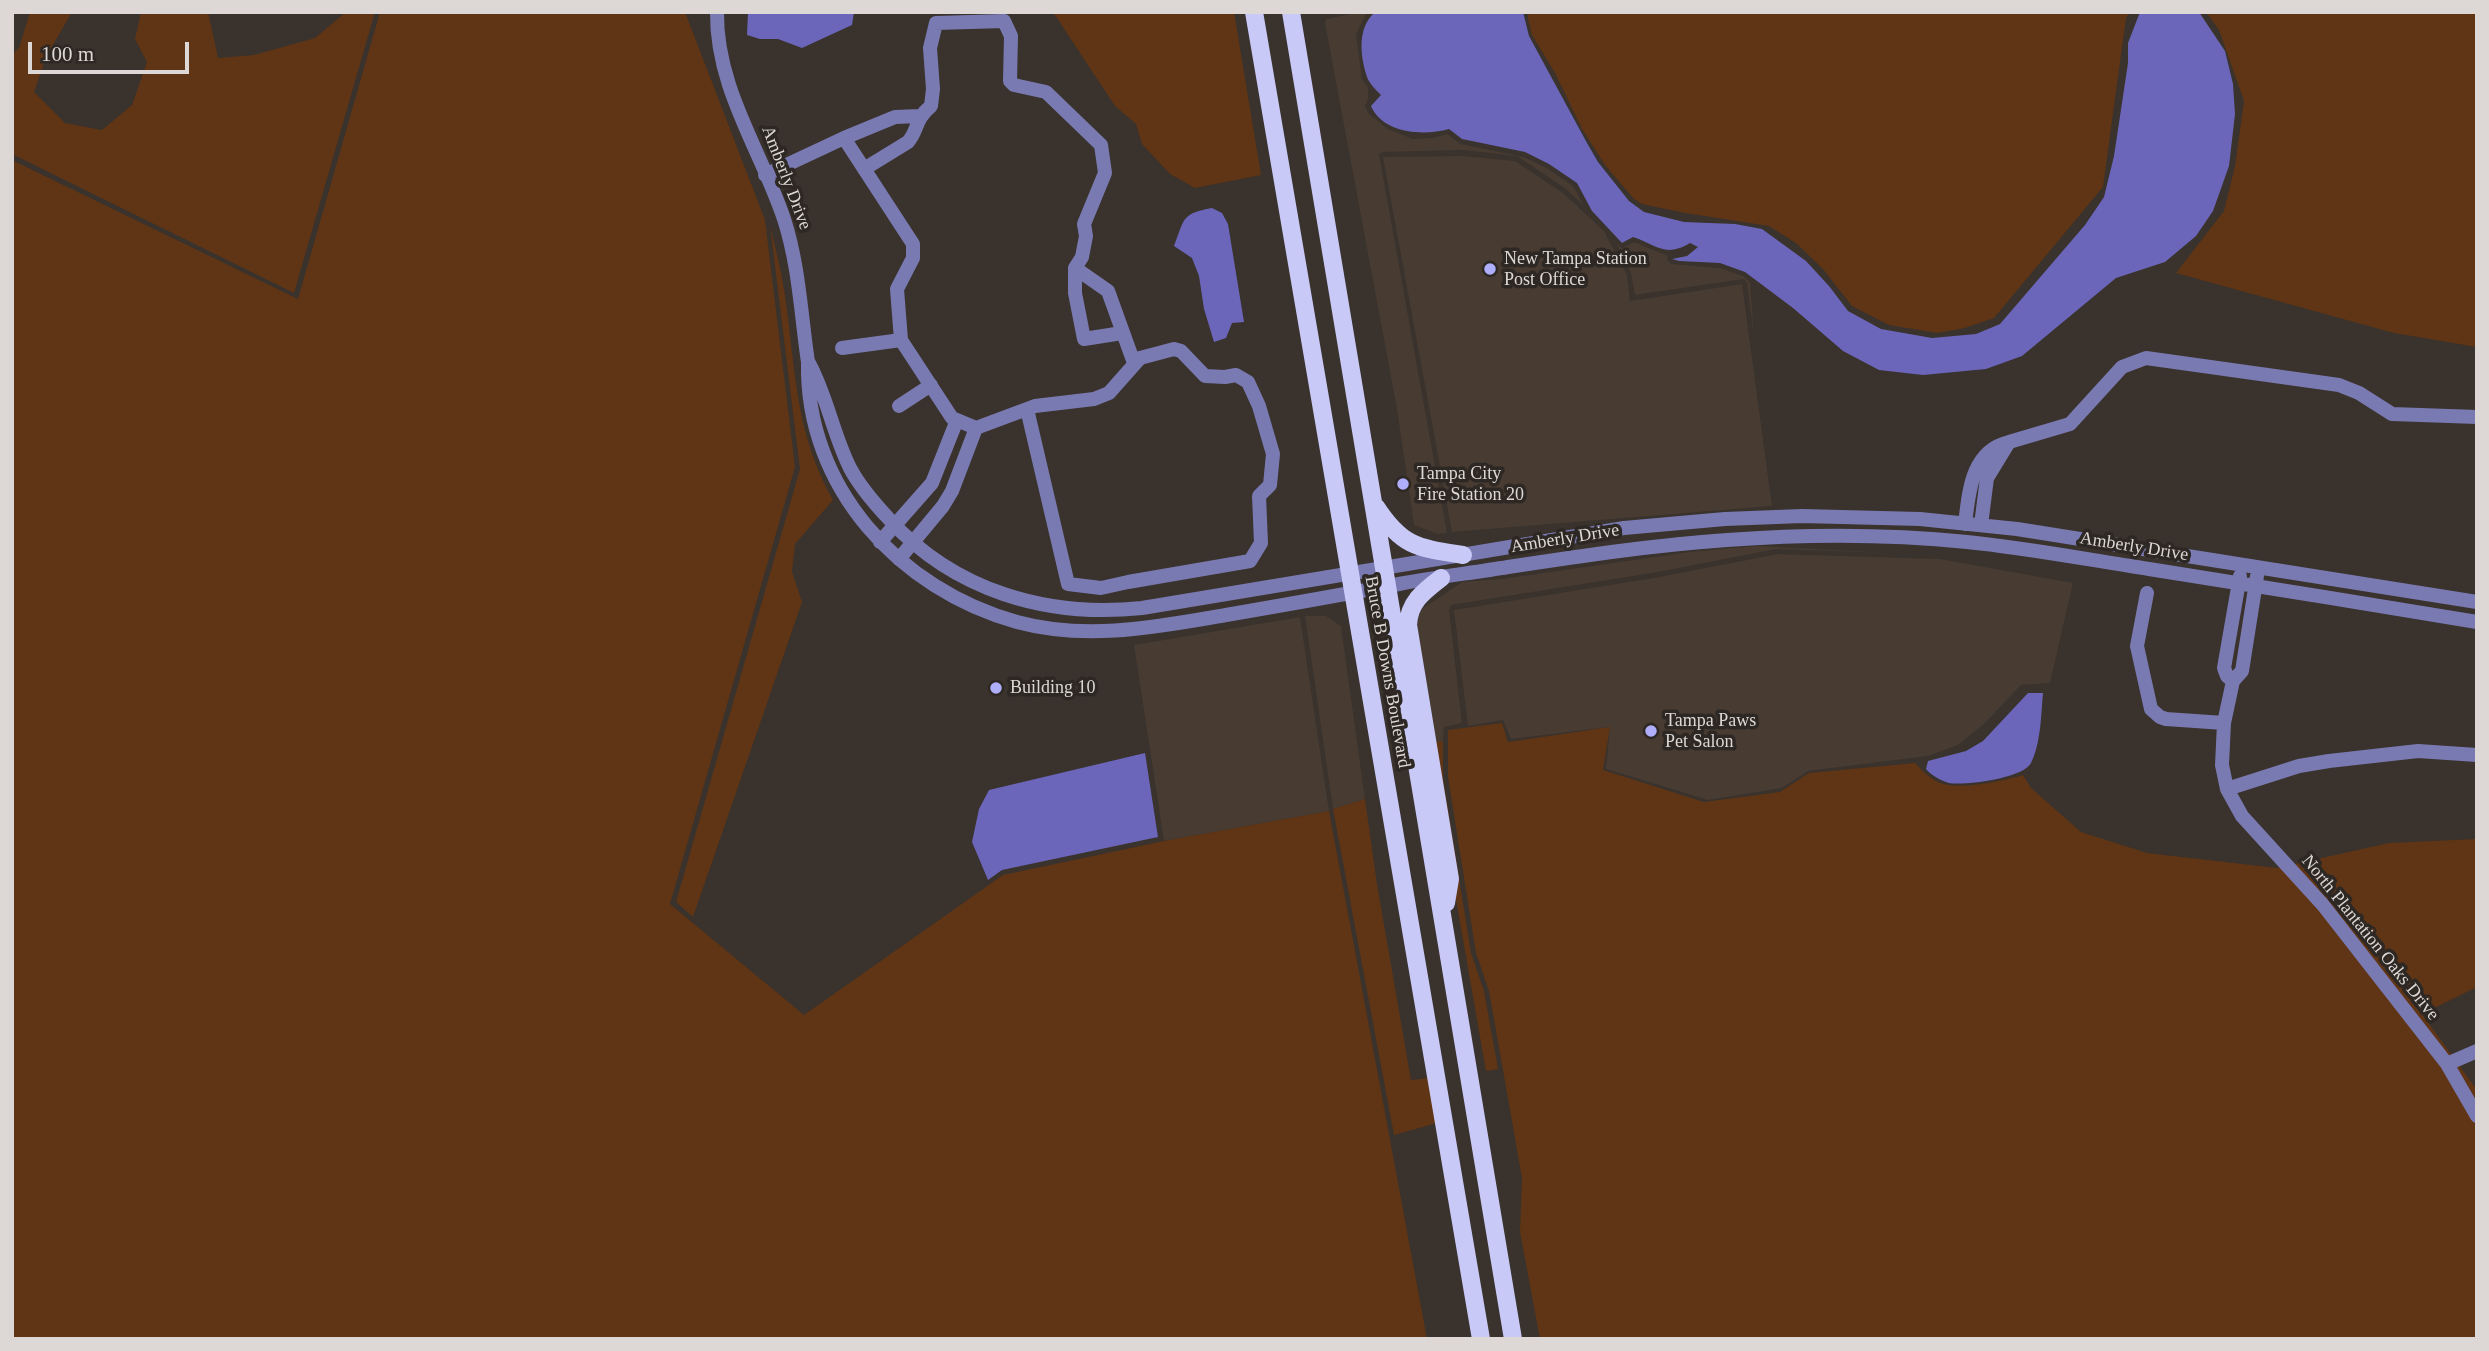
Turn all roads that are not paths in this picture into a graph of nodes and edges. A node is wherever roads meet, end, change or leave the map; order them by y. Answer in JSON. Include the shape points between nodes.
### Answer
{"nodes":[{"id":1,"x":716,"y":12,"type":"edge"},
{"id":2,"x":1254,"y":12,"type":"edge"},
{"id":3,"x":1291,"y":12,"type":"edge"},
{"id":4,"x":920,"y":116,"type":"junction"},
{"id":5,"x":844,"y":138,"type":"junction"},
{"id":6,"x":864,"y":169,"type":"junction"},
{"id":7,"x":765,"y":175,"type":"junction"},
{"id":8,"x":1075,"y":268,"type":"junction"},
{"id":9,"x":1122,"y":333,"type":"junction"},
{"id":10,"x":901,"y":340,"type":"junction"},
{"id":11,"x":842,"y":348,"type":"dead end"},
{"id":12,"x":808,"y":362,"type":"junction"},
{"id":13,"x":1134,"y":363,"type":"junction"},
{"id":14,"x":931,"y":385,"type":"junction"},
{"id":15,"x":899,"y":406,"type":"dead end"},
{"id":16,"x":1027,"y":409,"type":"junction"},
{"id":17,"x":2477,"y":417,"type":"edge"},
{"id":18,"x":957,"y":420,"type":"junction"},
{"id":19,"x":976,"y":429,"type":"junction"},
{"id":20,"x":926,"y":493,"type":"junction"},
{"id":21,"x":1373,"y":503,"type":"junction"},
{"id":22,"x":943,"y":506,"type":"junction"},
{"id":23,"x":1972,"y":524,"type":"junction"},
{"id":24,"x":895,"y":526,"type":"junction"},
{"id":25,"x":880,"y":542,"type":"junction"},
{"id":26,"x":1967,"y":542,"type":"junction"},
{"id":27,"x":913,"y":543,"type":"junction"},
{"id":28,"x":1463,"y":555,"type":"junction"},
{"id":29,"x":900,"y":559,"type":"junction"},
{"id":30,"x":2241,"y":565,"type":"junction"},
{"id":31,"x":2258,"y":567,"type":"junction"},
{"id":32,"x":1384,"y":568,"type":"junction"},
{"id":33,"x":1349,"y":573,"type":"junction"},
{"id":34,"x":1441,"y":578,"type":"junction"},
{"id":35,"x":2239,"y":583,"type":"junction"},
{"id":36,"x":2257,"y":585,"type":"junction"},
{"id":37,"x":1387,"y":587,"type":"junction"},
{"id":38,"x":1352,"y":593,"type":"junction"},
{"id":39,"x":2147,"y":593,"type":"dead end"},
{"id":40,"x":2477,"y":602,"type":"edge"},
{"id":41,"x":2477,"y":622,"type":"edge"},
{"id":42,"x":2233,"y":681,"type":"junction"},
{"id":43,"x":2224,"y":723,"type":"junction"},
{"id":44,"x":2477,"y":755,"type":"edge"},
{"id":45,"x":2227,"y":789,"type":"junction"},
{"id":46,"x":1443,"y":920,"type":"junction"},
{"id":47,"x":2477,"y":1051,"type":"edge"},
{"id":48,"x":2447,"y":1064,"type":"junction"},
{"id":49,"x":2477,"y":1116,"type":"edge"},
{"id":50,"x":1481,"y":1339,"type":"edge"},
{"id":51,"x":1513,"y":1339,"type":"edge"}],
"edges":[{"from":1,"to":7,"type":"street","name":"Amberly Drive","via":[[724,70]]},
{"from":2,"to":33,"type":"main road","name":"Bruce B Downs Boulevard"},
{"from":3,"to":21,"type":"main road","name":"Bruce B Downs Boulevard"},
{"from":4,"to":5,"type":"street","via":[[895,117]]},
{"from":4,"to":6,"type":"street","via":[[908,142]]},
{"from":4,"to":8,"type":"street","via":[[931,106],[930,48],[936,23],[1004,21],[1011,36],[1010,81],[1046,92],[1101,145],[1105,173],[1084,224],[1082,257]]},
{"from":5,"to":6,"type":"street"},
{"from":5,"to":7,"type":"street"},
{"from":6,"to":10,"type":"street","via":[[913,244],[913,258],[897,289]]},
{"from":7,"to":12,"type":"street","name":"Amberly Drive","via":[[790,242]]},
{"from":8,"to":9,"type":"street","via":[[1108,291]]},
{"from":8,"to":9,"type":"street","via":[[1084,338]]},
{"from":9,"to":13,"type":"street"},
{"from":10,"to":11,"type":"street"},
{"from":10,"to":14,"type":"street"},
{"from":12,"to":24,"type":"street","name":"Amberly Drive","via":[[851,469]]},
{"from":12,"to":25,"type":"street","name":"Amberly Drive","via":[[813,419],[828,464],[850,506]]},
{"from":13,"to":16,"type":"street","via":[[1109,393]]},
{"from":13,"to":16,"type":"street","via":[[1174,349],[1205,376],[1236,375],[1248,382],[1273,454],[1270,485],[1259,496],[1261,543],[1250,561],[1101,588],[1068,584]]},
{"from":14,"to":15,"type":"street"},
{"from":14,"to":18,"type":"street"},
{"from":16,"to":19,"type":"street"},
{"from":17,"to":23,"type":"street","via":[[2392,414],[2339,385],[2146,358],[2122,367],[2070,424],[2009,442],[1980,477]]},
{"from":18,"to":19,"type":"street"},
{"from":18,"to":20,"type":"street"},
{"from":19,"to":22,"type":"street"},
{"from":20,"to":22,"type":"street"},
{"from":20,"to":24,"type":"street"},
{"from":21,"to":28,"type":"main road","via":[[1404,540]]},
{"from":21,"to":32,"type":"main road","name":"Bruce B Downs Boulevard"},
{"from":22,"to":27,"type":"street"},
{"from":23,"to":26,"type":"street"},
{"from":23,"to":28,"type":"street","name":"Amberly Drive","via":[[1802,516],[1725,519],[1624,528]]},
{"from":23,"to":30,"type":"street","name":"Amberly Drive"},
{"from":24,"to":25,"type":"street"},
{"from":24,"to":27,"type":"street","name":"Amberly Drive"},
{"from":25,"to":29,"type":"street","name":"Amberly Drive"},
{"from":26,"to":34,"type":"street","name":"Amberly Drive","via":[[1887,537],[1730,539],[1627,549]]},
{"from":26,"to":35,"type":"street","name":"Amberly Drive"},
{"from":27,"to":29,"type":"street"},
{"from":27,"to":33,"type":"street","name":"Amberly Drive","via":[[946,567],[996,592],[1034,604],[1088,611],[1142,608]]},
{"from":28,"to":32,"type":"street","name":"Amberly Drive"},
{"from":29,"to":38,"type":"street","name":"Amberly Drive","via":[[929,583],[973,607],[1020,622],[1079,632],[1136,630]]},
{"from":30,"to":31,"type":"street","name":"Amberly Drive"},
{"from":30,"to":35,"type":"street"},
{"from":31,"to":36,"type":"street"},
{"from":31,"to":40,"type":"street","name":"Amberly Drive"},
{"from":32,"to":33,"type":"street","name":"Amberly Drive"},
{"from":32,"to":37,"type":"main road","name":"Bruce B Downs Boulevard"},
{"from":33,"to":38,"type":"main road","name":"Bruce B Downs Boulevard"},
{"from":34,"to":37,"type":"street","name":"Amberly Drive"},
{"from":34,"to":46,"type":"main road","via":[[1415,601],[1408,625],[1450,879]]},
{"from":35,"to":36,"type":"street","name":"Amberly Drive"},
{"from":35,"to":42,"type":"street","via":[[2224,668]]},
{"from":36,"to":41,"type":"street","name":"Amberly Drive"},
{"from":36,"to":42,"type":"street","via":[[2242,671]]},
{"from":37,"to":38,"type":"street","name":"Amberly Drive"},
{"from":37,"to":46,"type":"main road","name":"Bruce B Downs Boulevard"},
{"from":38,"to":50,"type":"main road","name":"Bruce B Downs Boulevard"},
{"from":39,"to":43,"type":"street","via":[[2137,646],[2151,709],[2166,719]]},
{"from":42,"to":43,"type":"street"},
{"from":43,"to":45,"type":"street","via":[[2222,765]]},
{"from":44,"to":45,"type":"street","via":[[2418,751],[2299,765]]},
{"from":45,"to":48,"type":"street","name":"North Plantation Oaks Drive","via":[[2242,816],[2323,905]]},
{"from":46,"to":51,"type":"main road","name":"Bruce B Downs Boulevard"},
{"from":47,"to":48,"type":"street"},
{"from":48,"to":49,"type":"street","name":"North Plantation Oaks Drive"}]}
